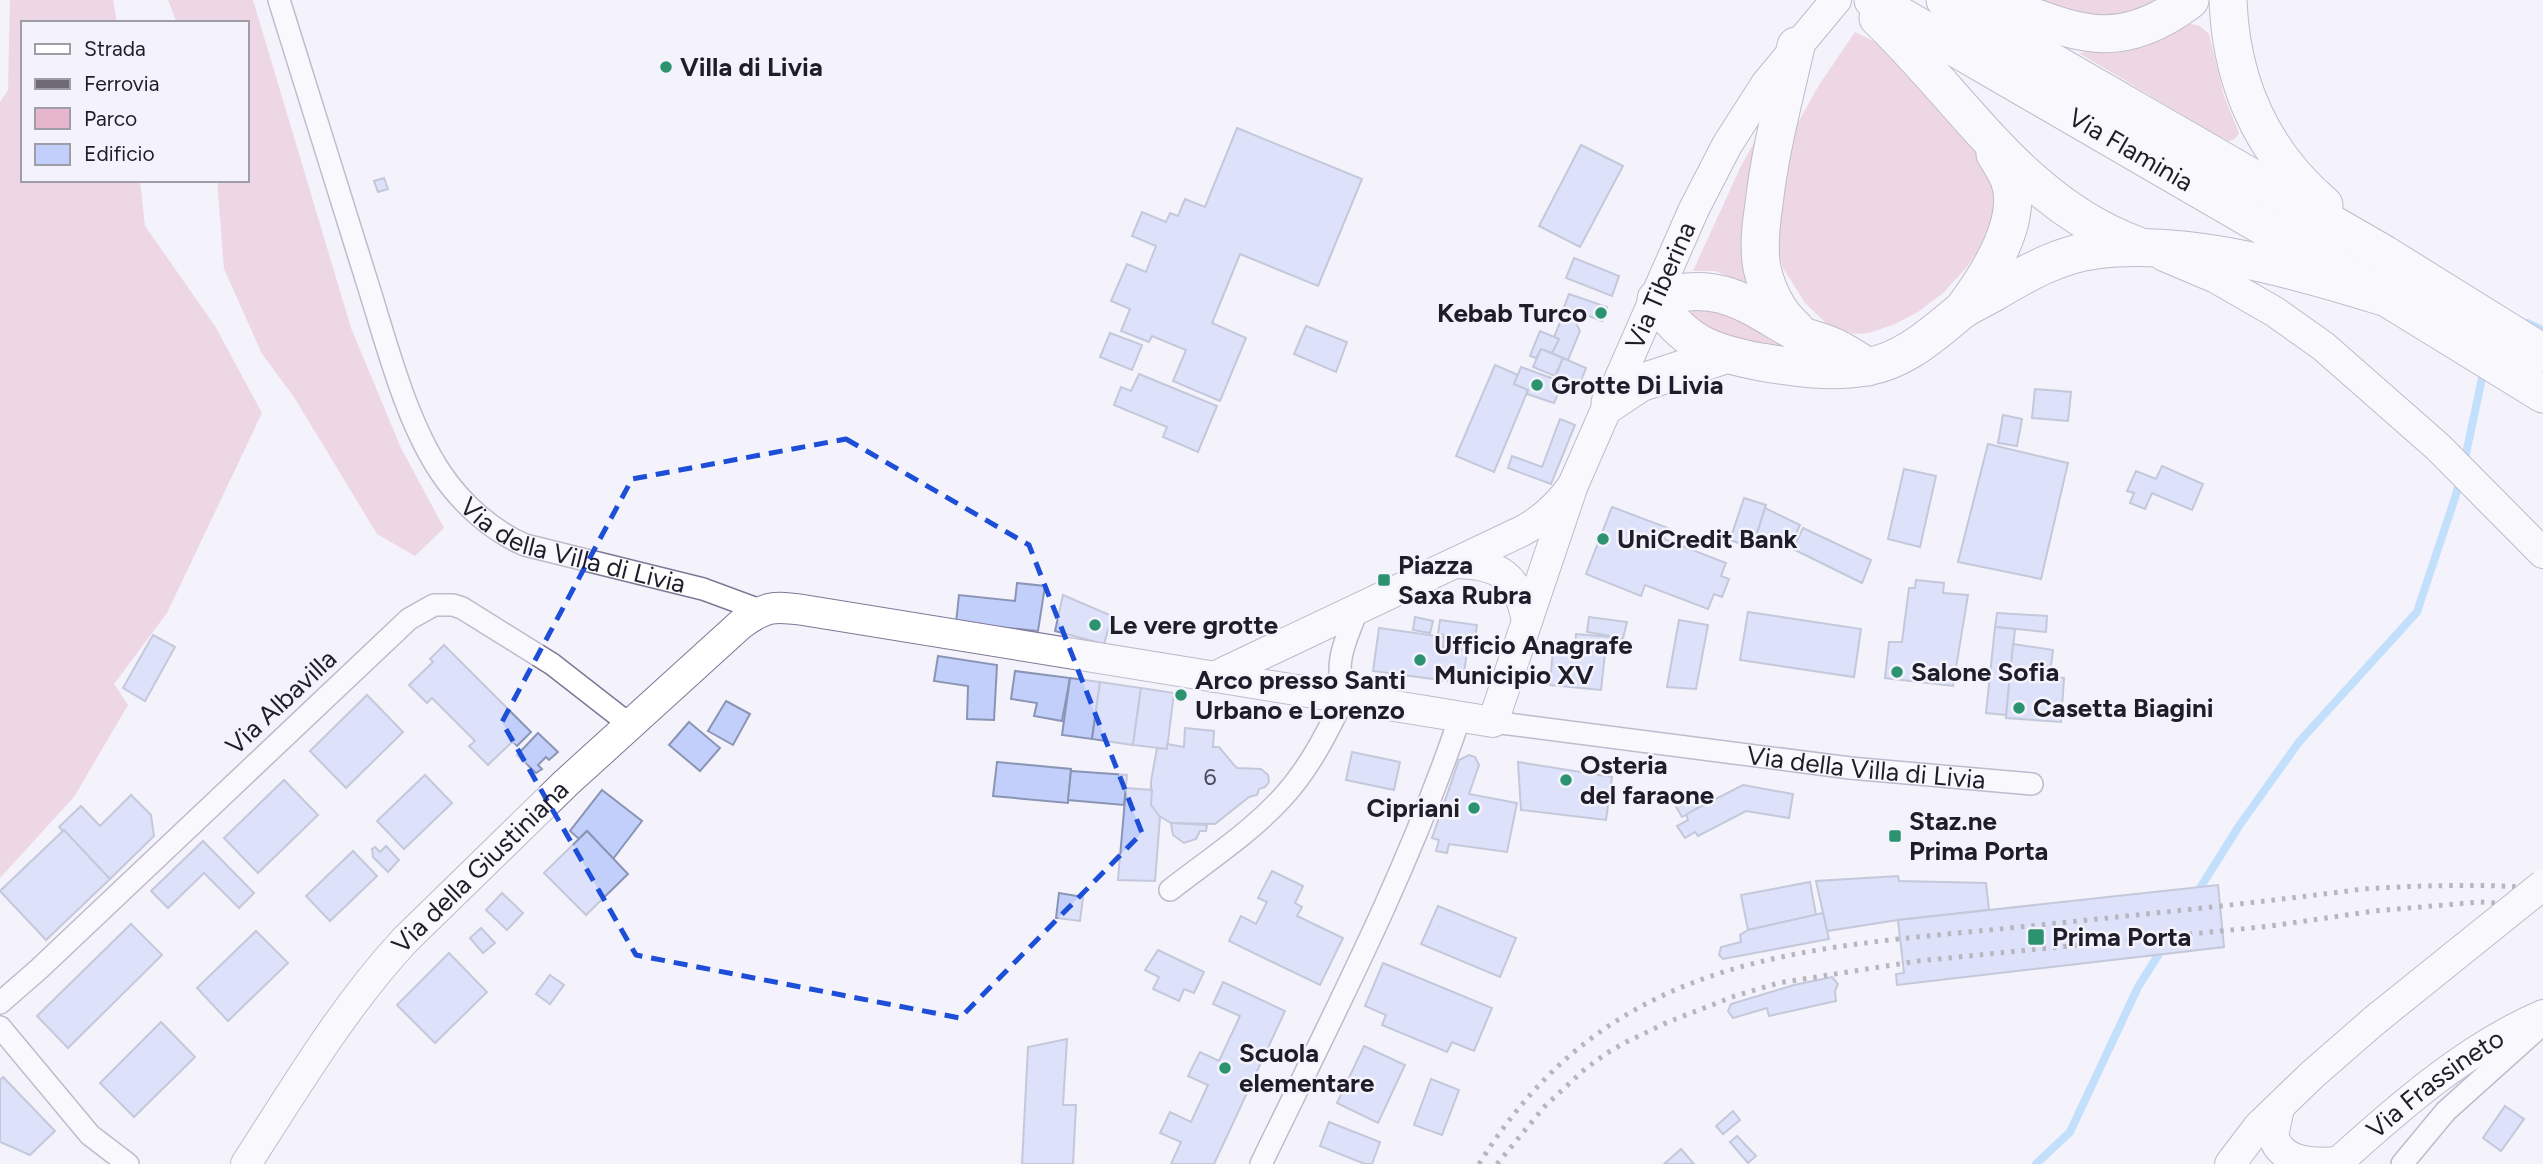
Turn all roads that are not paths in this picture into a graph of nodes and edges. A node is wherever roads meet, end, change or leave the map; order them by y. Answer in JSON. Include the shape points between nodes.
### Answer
{"nodes":[{"id":1,"x":279,"y":0,"type":"edge"},
{"id":2,"x":1945,"y":0,"type":"edge"},
{"id":3,"x":1986,"y":0,"type":"edge"},
{"id":4,"x":2190,"y":0,"type":"edge"},
{"id":5,"x":2228,"y":0,"type":"edge"},
{"id":6,"x":1858,"y":1,"type":"edge"},
{"id":7,"x":1796,"y":46,"type":"junction"},
{"id":8,"x":1985,"y":135,"type":"junction"},
{"id":9,"x":2147,"y":248,"type":"junction"},
{"id":10,"x":2384,"y":254,"type":"junction"},
{"id":11,"x":2387,"y":298,"type":"junction"},
{"id":12,"x":1656,"y":299,"type":"junction"},
{"id":13,"x":1963,"y":310,"type":"junction"},
{"id":14,"x":1803,"y":336,"type":"junction"},
{"id":15,"x":2543,"y":353,"type":"edge"},
{"id":16,"x":1725,"y":355,"type":"junction"},
{"id":17,"x":1868,"y":367,"type":"junction"},
{"id":18,"x":2543,"y":394,"type":"edge"},
{"id":19,"x":1610,"y":403,"type":"junction"},
{"id":20,"x":1573,"y":485,"type":"junction"},
{"id":21,"x":2543,"y":553,"type":"edge"},
{"id":22,"x":1447,"y":567,"type":"junction"},
{"id":23,"x":760,"y":610,"type":"junction"},
{"id":24,"x":1357,"y":611,"type":"junction"},
{"id":25,"x":1527,"y":621,"type":"junction"},
{"id":26,"x":1214,"y":677,"type":"junction"},
{"id":27,"x":1344,"y":698,"type":"junction"},
{"id":28,"x":1460,"y":717,"type":"junction"},
{"id":29,"x":1493,"y":722,"type":"junction"},
{"id":30,"x":629,"y":724,"type":"junction"},
{"id":31,"x":2032,"y":784,"type":"dead end"},
{"id":32,"x":2543,"y":885,"type":"edge"},
{"id":33,"x":1170,"y":890,"type":"dead end"},
{"id":34,"x":0,"y":1003,"type":"edge"},
{"id":35,"x":2543,"y":1015,"type":"edge"},
{"id":36,"x":2543,"y":1024,"type":"edge"},
{"id":37,"x":0,"y":1027,"type":"edge"},
{"id":38,"x":2278,"y":1108,"type":"junction"},
{"id":39,"x":2337,"y":1163,"type":"edge"},
{"id":40,"x":128,"y":1164,"type":"edge"},
{"id":41,"x":246,"y":1164,"type":"edge"},
{"id":42,"x":1261,"y":1164,"type":"edge"},
{"id":43,"x":2230,"y":1164,"type":"edge"},
{"id":44,"x":2402,"y":1164,"type":"edge"}],
"edges":[{"from":1,"to":23,"type":"street","name":"Via della Villa di Livia","via":[[394,366],[424,442],[450,486],[505,536],[525,545],[703,589]]},
{"from":2,"to":10,"type":"highway","name":"Via Flaminia"},
{"from":3,"to":4,"type":"highway","via":[[2095,34],[2143,27]]},
{"from":5,"to":10,"type":"highway","via":[[2234,58],[2265,136],[2305,186]]},
{"from":6,"to":7,"type":"street","name":"Via Tiberina"},
{"from":6,"to":8,"type":"highway","via":[[1932,72]]},
{"from":6,"to":11,"type":"highway","name":"Via Flaminia"},
{"from":7,"to":12,"type":"street","name":"Via Tiberina","via":[[1727,145]]},
{"from":7,"to":14,"type":"highway","via":[[1767,173],[1761,253],[1771,294]]},
{"from":8,"to":9,"type":"highway","via":[[2027,178],[2079,219]]},
{"from":8,"to":13,"type":"highway","via":[[2009,180],[2011,214],[1996,257]]},
{"from":9,"to":11,"type":"highway","via":[[2285,269]]},
{"from":9,"to":13,"type":"highway","via":[[2072,254]]},
{"from":9,"to":21,"type":"street","via":[[2226,284],[2323,346],[2444,453]]},
{"from":10,"to":15,"type":"highway"},
{"from":11,"to":18,"type":"highway"},
{"from":12,"to":14,"type":"highway","via":[[1694,290],[1716,293],[1754,307]]},
{"from":12,"to":16,"type":"highway","via":[[1687,336]]},
{"from":12,"to":19,"type":"street","name":"Via Tiberina"},
{"from":13,"to":17,"type":"highway","via":[[1910,351]]},
{"from":14,"to":17,"type":"highway"},
{"from":16,"to":17,"type":"highway","via":[[1799,368]]},
{"from":16,"to":19,"type":"highway","via":[[1640,383]]},
{"from":19,"to":20,"type":"street","name":"Via Tiberina"},
{"from":20,"to":22,"type":"street","name":"Via Tiberina","via":[[1543,519]]},
{"from":20,"to":25,"type":"street"},
{"from":22,"to":24,"type":"street"},
{"from":22,"to":25,"type":"street","via":[[1483,565],[1504,574],[1519,592]]},
{"from":23,"to":26,"type":"street","name":"Via della Villa di Livia","via":[[803,610]]},
{"from":23,"to":30,"type":"street","name":"Via della Giustiniana"},
{"from":24,"to":26,"type":"street"},
{"from":24,"to":27,"type":"street","via":[[1340,654],[1338,673]]},
{"from":25,"to":29,"type":"street"},
{"from":26,"to":27,"type":"street","name":"Via della Villa di Livia"},
{"from":27,"to":28,"type":"street"},
{"from":27,"to":33,"type":"street","via":[[1322,742],[1282,798]]},
{"from":28,"to":29,"type":"street"},
{"from":28,"to":42,"type":"street","via":[[1414,842]]},
{"from":29,"to":31,"type":"street","name":"Via della Villa di Livia","via":[[1850,768]]},
{"from":30,"to":34,"type":"street","name":"Via Albavilla","via":[[551,664],[462,608],[444,604],[425,608]]},
{"from":30,"to":41,"type":"street","name":"Via della Giustiniana","via":[[405,940],[366,987]]},
{"from":32,"to":38,"type":"street","bridge":true,"via":[[2375,1020]]},
{"from":35,"to":39,"type":"street","name":"Via Frassineto","via":[[2485,1045]]},
{"from":36,"to":44,"type":"street","via":[[2446,1111]]},
{"from":37,"to":40,"type":"street","via":[[90,1135]]},
{"from":38,"to":39,"type":"street","via":[[2273,1136],[2284,1154],[2306,1162]]},
{"from":38,"to":43,"type":"street"}]}
